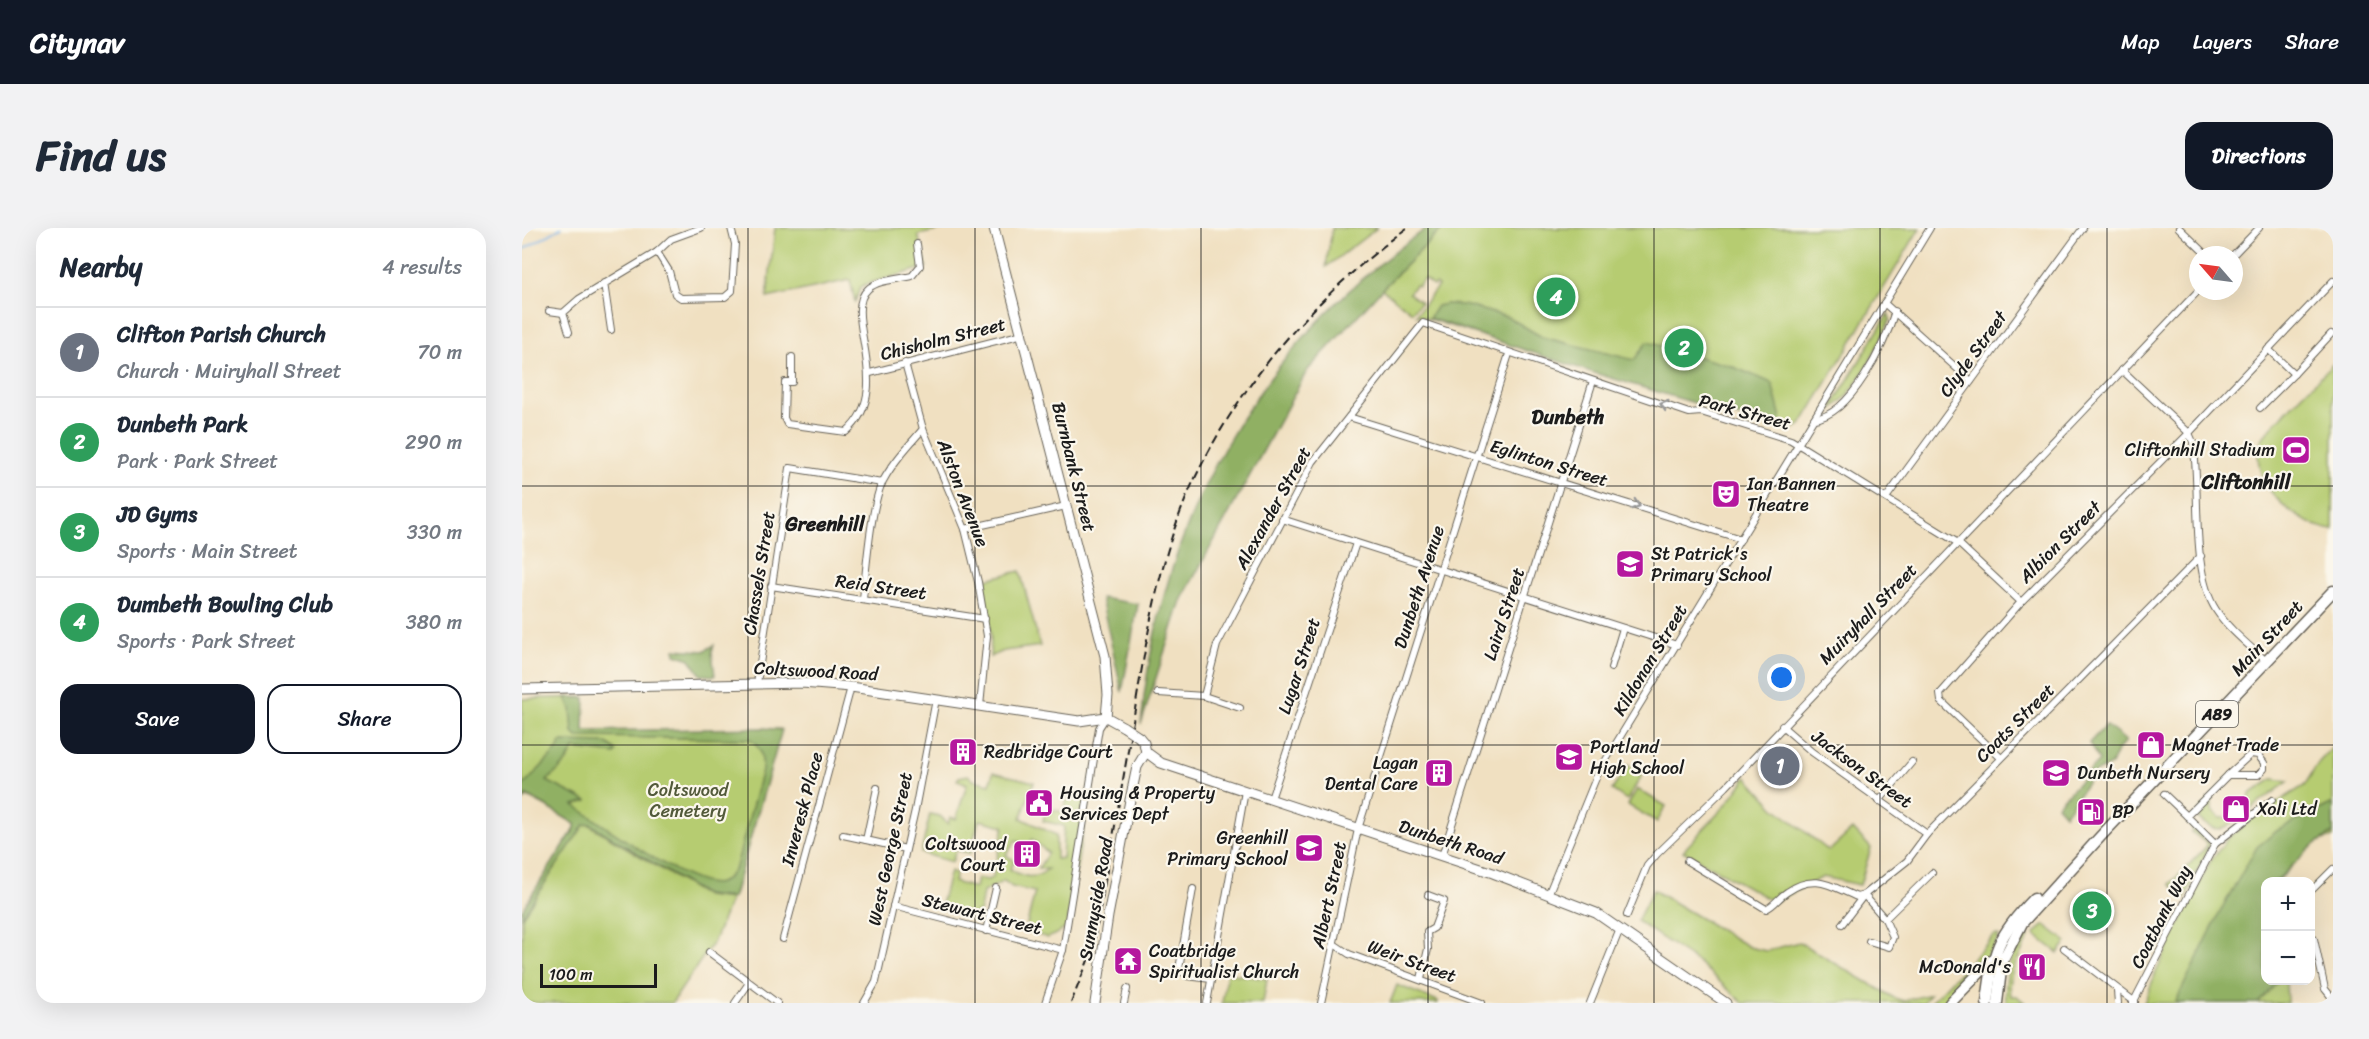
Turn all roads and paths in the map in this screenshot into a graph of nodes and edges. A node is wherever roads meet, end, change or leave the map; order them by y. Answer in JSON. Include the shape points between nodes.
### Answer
{"nodes":[{"id":1,"x":701,"y":228,"type":"edge"},
{"id":2,"x":731,"y":228,"type":"edge"},
{"id":3,"x":994,"y":228,"type":"edge"},
{"id":4,"x":1930,"y":228,"type":"edge"},
{"id":5,"x":2084,"y":228,"type":"edge"},
{"id":6,"x":2179,"y":228,"type":"edge"},
{"id":7,"x":2259,"y":228,"type":"edge"},
{"id":8,"x":917,"y":244,"type":"dead end"},
{"id":9,"x":2198,"y":246,"type":"edge"},
{"id":10,"x":2242,"y":246,"type":"edge"},
{"id":11,"x":657,"y":252,"type":"junction"},
{"id":12,"x":2333,"y":281,"type":"edge"},
{"id":13,"x":604,"y":283,"type":"junction"},
{"id":14,"x":2189,"y":300,"type":"edge"},
{"id":15,"x":1884,"y":303,"type":"junction"},
{"id":16,"x":549,"y":311,"type":"dead end"},
{"id":17,"x":1895,"y":311,"type":"junction"},
{"id":18,"x":563,"y":313,"type":"junction"},
{"id":19,"x":1422,"y":323,"type":"joint"},
{"id":20,"x":611,"y":330,"type":"dead end"},
{"id":21,"x":569,"y":333,"type":"dead end"},
{"id":22,"x":1023,"y":334,"type":"junction"},
{"id":23,"x":2331,"y":334,"type":"dead end"},
{"id":24,"x":2268,"y":349,"type":"junction"},
{"id":25,"x":1509,"y":354,"type":"junction"},
{"id":26,"x":792,"y":357,"type":"dead end"},
{"id":27,"x":905,"y":363,"type":"junction"},
{"id":28,"x":2122,"y":370,"type":"junction"},
{"id":29,"x":870,"y":373,"type":"junction"},
{"id":30,"x":2294,"y":374,"type":"junction"},
{"id":31,"x":1593,"y":381,"type":"junction"},
{"id":32,"x":1971,"y":381,"type":"junction"},
{"id":33,"x":2260,"y":408,"type":"dead end"},
{"id":34,"x":1349,"y":417,"type":"junction"},
{"id":35,"x":1814,"y":419,"type":"junction"},
{"id":36,"x":923,"y":429,"type":"junction"},
{"id":37,"x":2188,"y":433,"type":"junction"},
{"id":38,"x":1799,"y":445,"type":"junction"},
{"id":39,"x":1477,"y":457,"type":"junction"},
{"id":40,"x":882,"y":483,"type":"junction"},
{"id":41,"x":1561,"y":484,"type":"junction"},
{"id":42,"x":1886,"y":498,"type":"junction"},
{"id":43,"x":1066,"y":506,"type":"junction"},
{"id":44,"x":1282,"y":519,"type":"junction"},
{"id":45,"x":965,"y":529,"type":"junction"},
{"id":46,"x":1741,"y":539,"type":"junction"},
{"id":47,"x":1356,"y":543,"type":"junction"},
{"id":48,"x":1958,"y":543,"type":"junction"},
{"id":49,"x":2201,"y":556,"type":"junction"},
{"id":50,"x":1441,"y":570,"type":"junction"},
{"id":51,"x":771,"y":586,"type":"junction"},
{"id":52,"x":2333,"y":591,"type":"edge"},
{"id":53,"x":1525,"y":598,"type":"junction"},
{"id":54,"x":862,"y":600,"type":"junction"},
{"id":55,"x":2021,"y":602,"type":"junction"},
{"id":56,"x":986,"y":619,"type":"junction"},
{"id":57,"x":1623,"y":628,"type":"junction"},
{"id":58,"x":1677,"y":645,"type":"junction"},
{"id":59,"x":2267,"y":662,"type":"junction"},
{"id":60,"x":1611,"y":668,"type":"dead end"},
{"id":61,"x":758,"y":683,"type":"junction"},
{"id":62,"x":851,"y":687,"type":"junction"},
{"id":63,"x":522,"y":689,"type":"edge"},
{"id":64,"x":1158,"y":693,"type":"dead end"},
{"id":65,"x":1204,"y":696,"type":"junction"},
{"id":66,"x":936,"y":699,"type":"junction"},
{"id":67,"x":980,"y":706,"type":"junction"},
{"id":68,"x":1240,"y":708,"type":"dead end"},
{"id":69,"x":1106,"y":717,"type":"junction"},
{"id":70,"x":1782,"y":726,"type":"junction"},
{"id":71,"x":1146,"y":752,"type":"junction"},
{"id":72,"x":2001,"y":758,"type":"junction"},
{"id":73,"x":1912,"y":762,"type":"dead end"},
{"id":74,"x":2228,"y":775,"type":"junction"},
{"id":75,"x":877,"y":788,"type":"dead end"},
{"id":76,"x":1245,"y":791,"type":"junction"},
{"id":77,"x":2164,"y":794,"type":"dead end"},
{"id":78,"x":1271,"y":799,"type":"junction"},
{"id":79,"x":2272,"y":800,"type":"dead end"},
{"id":80,"x":1879,"y":801,"type":"junction"},
{"id":81,"x":2187,"y":816,"type":"junction"},
{"id":82,"x":1358,"y":829,"type":"junction"},
{"id":83,"x":1927,"y":834,"type":"junction"},
{"id":84,"x":843,"y":835,"type":"dead end"},
{"id":85,"x":2100,"y":837,"type":"junction"},
{"id":86,"x":866,"y":840,"type":"junction"},
{"id":87,"x":2215,"y":844,"type":"junction"},
{"id":88,"x":906,"y":849,"type":"junction"},
{"id":89,"x":1442,"y":856,"type":"junction"},
{"id":90,"x":1687,"y":861,"type":"dead end"},
{"id":91,"x":2333,"y":869,"type":"edge"},
{"id":92,"x":1932,"y":873,"type":"dead end"},
{"id":93,"x":2315,"y":887,"type":"edge"},
{"id":94,"x":996,"y":888,"type":"dead end"},
{"id":95,"x":1193,"y":889,"type":"dead end"},
{"id":96,"x":1428,"y":895,"type":"dead end"},
{"id":97,"x":1548,"y":895,"type":"junction"},
{"id":98,"x":1864,"y":895,"type":"junction"},
{"id":99,"x":893,"y":906,"type":"junction"},
{"id":100,"x":1627,"y":915,"type":"dead end"},
{"id":101,"x":1885,"y":920,"type":"junction"},
{"id":102,"x":1842,"y":924,"type":"dead end"},
{"id":103,"x":1620,"y":929,"type":"junction"},
{"id":104,"x":986,"y":932,"type":"junction"},
{"id":105,"x":783,"y":939,"type":"dead end"},
{"id":106,"x":1869,"y":942,"type":"dead end"},
{"id":107,"x":1334,"y":944,"type":"junction"},
{"id":108,"x":2315,"y":944,"type":"edge"},
{"id":109,"x":2064,"y":948,"type":"dead end"},
{"id":110,"x":1063,"y":950,"type":"junction"},
{"id":111,"x":709,"y":952,"type":"dead end"},
{"id":112,"x":1992,"y":960,"type":"junction"},
{"id":113,"x":1211,"y":979,"type":"junction"},
{"id":114,"x":1421,"y":979,"type":"junction"},
{"id":115,"x":749,"y":983,"type":"junction"},
{"id":116,"x":1126,"y":989,"type":"dead end"},
{"id":117,"x":2117,"y":991,"type":"junction"},
{"id":118,"x":2333,"y":999,"type":"edge"},
{"id":119,"x":735,"y":1003,"type":"edge"},
{"id":120,"x":777,"y":1003,"type":"edge"},
{"id":121,"x":864,"y":1003,"type":"edge"},
{"id":122,"x":1045,"y":1003,"type":"edge"},
{"id":123,"x":1095,"y":1003,"type":"edge"},
{"id":124,"x":1124,"y":1003,"type":"edge"},
{"id":125,"x":1207,"y":1003,"type":"edge"},
{"id":126,"x":1321,"y":1003,"type":"edge"},
{"id":127,"x":1482,"y":1003,"type":"edge"},
{"id":128,"x":1590,"y":1003,"type":"edge"},
{"id":129,"x":1726,"y":1003,"type":"edge"},
{"id":130,"x":1950,"y":1003,"type":"edge"},
{"id":131,"x":1987,"y":1003,"type":"edge"},
{"id":132,"x":1997,"y":1003,"type":"edge"},
{"id":133,"x":2118,"y":1003,"type":"edge"},
{"id":134,"x":2134,"y":1003,"type":"edge"}],
"edges":[{"from":1,"to":11,"type":"street","via":[[671,239]]},
{"from":2,"to":11,"type":"street","via":[[735,244],[732,291],[725,297],[681,298],[675,294],[669,271]]},
{"from":3,"to":22,"type":"main road","name":"Burnbank Street"},
{"from":4,"to":15,"type":"street","name":"Kildonan Street"},
{"from":5,"to":32,"type":"street","name":"Clyde Street"},
{"from":6,"to":9,"type":"street"},
{"from":7,"to":10,"type":"street"},
{"from":8,"to":29,"type":"street","via":[[920,266],[912,276],[869,286],[861,297],[858,313]]},
{"from":11,"to":13,"type":"street"},
{"from":12,"to":24,"type":"street","name":"Albion Street"},
{"from":13,"to":18,"type":"street"},
{"from":13,"to":20,"type":"street"},
{"from":14,"to":28,"type":"street","name":"Muiryhall Street"},
{"from":15,"to":17,"type":"street"},
{"from":15,"to":35,"type":"street","name":"Kildonan Street"},
{"from":16,"to":18,"type":"street"},
{"from":17,"to":32,"type":"street"},
{"from":17,"to":35,"type":"street","via":[[1874,358],[1846,402],[1830,415]]},
{"from":18,"to":21,"type":"street"},
{"from":19,"to":25,"type":"street","name":"Park Street"},
{"from":19,"to":34,"type":"street","name":"Alexander Street"},
{"from":22,"to":27,"type":"street","name":"Chisholm Street"},
{"from":22,"to":43,"type":"main road","name":"Burnbank Street"},
{"from":23,"to":30,"type":"street"},
{"from":24,"to":30,"type":"street"},
{"from":24,"to":37,"type":"street","name":"Albion Street"},
{"from":25,"to":31,"type":"street","name":"Park Street"},
{"from":25,"to":39,"type":"street","name":"Dunbeth Avenue"},
{"from":26,"to":29,"type":"street","via":[[792,382],[785,382],[783,418],[787,424],[846,432],[859,421]]},
{"from":27,"to":29,"type":"street","name":"Chisholm Street"},
{"from":27,"to":36,"type":"street","name":"Alston Avenue"},
{"from":28,"to":37,"type":"street"},
{"from":28,"to":48,"type":"street","name":"Muiryhall Street"},
{"from":30,"to":33,"type":"street"},
{"from":38,"to":31,"type":"street","name":"Park Street","one_way":true,"via":[[1779,434],[1701,412],[1689,413]]},
{"from":31,"to":41,"type":"street","name":"Laird Street"},
{"from":32,"to":42,"type":"street","name":"Clyde Street"},
{"from":34,"to":39,"type":"street","name":"Eglinton Street"},
{"from":34,"to":44,"type":"street","name":"Alexander Street","via":[[1313,462]]},
{"from":35,"to":38,"type":"street","name":"Kildonan Street"},
{"from":36,"to":40,"type":"street"},
{"from":36,"to":45,"type":"street","name":"Alston Avenue"},
{"from":37,"to":49,"type":"street","via":[[2195,449]]},
{"from":37,"to":55,"type":"street","name":"Albion Street"},
{"from":38,"to":42,"type":"street","name":"Park Street"},
{"from":38,"to":46,"type":"street","name":"Kildonan Street"},
{"from":39,"to":41,"type":"street","name":"Eglinton Street"},
{"from":39,"to":50,"type":"street","name":"Dunbeth Avenue"},
{"from":40,"to":51,"type":"street","name":"Chassels Street","via":[[790,468]]},
{"from":40,"to":54,"type":"street"},
{"from":41,"to":46,"type":"street","name":"Eglinton Street","one_way":true},
{"from":41,"to":53,"type":"street","name":"Laird Street"},
{"from":42,"to":48,"type":"street","name":"Park Street"},
{"from":43,"to":45,"type":"street"},
{"from":43,"to":69,"type":"main road","name":"Burnbank Street","via":[[1105,656]]},
{"from":44,"to":47,"type":"street"},
{"from":44,"to":65,"type":"street","name":"Alexander Street","via":[[1217,645]]},
{"from":45,"to":56,"type":"street","name":"Alston Avenue"},
{"from":46,"to":58,"type":"street","name":"Kildonan Street"},
{"from":47,"to":50,"type":"street"},
{"from":47,"to":78,"type":"street","name":"Lugar Street"},
{"from":48,"to":55,"type":"street","name":"Park Street"},
{"from":48,"to":70,"type":"street","name":"Muiryhall Street"},
{"from":49,"to":59,"type":"street","via":[[2215,609]]},
{"from":49,"to":72,"type":"street","name":"Coats Street"},
{"from":50,"to":53,"type":"street"},
{"from":50,"to":82,"type":"street","name":"Dunbeth Avenue"},
{"from":51,"to":54,"type":"street","name":"Reid Street"},
{"from":51,"to":61,"type":"street","name":"Chassels Street"},
{"from":52,"to":59,"type":"main road","name":"Main Street","number":"A89"},
{"from":53,"to":57,"type":"street"},
{"from":53,"to":89,"type":"street","name":"Laird Street"},
{"from":54,"to":56,"type":"street","name":"Reid Street"},
{"from":55,"to":72,"type":"street","name":"Albion Street","via":[[1938,698]]},
{"from":56,"to":67,"type":"street","name":"Alston Avenue"},
{"from":57,"to":58,"type":"street"},
{"from":57,"to":60,"type":"street"},
{"from":58,"to":97,"type":"street","name":"Kildonan Street","via":[[1598,773]]},
{"from":59,"to":85,"type":"main road","name":"Main Street","number":"A89"},
{"from":61,"to":62,"type":"main road","name":"Coltswood Road"},
{"from":61,"to":63,"type":"main road","name":"Coltswood Road"},
{"from":62,"to":66,"type":"main road","name":"Coltswood Road"},
{"from":62,"to":105,"type":"street","name":"Inveresk Place"},
{"from":64,"to":65,"type":"street"},
{"from":65,"to":68,"type":"street"},
{"from":66,"to":67,"type":"main road","name":"Coltswood Road"},
{"from":66,"to":88,"type":"street","name":"West George Street"},
{"from":67,"to":69,"type":"main road","name":"Coltswood Road","via":[[1079,721]]},
{"from":69,"to":71,"type":"main road","bridge":true,"via":[[1139,737]]},
{"from":69,"to":110,"type":"street","via":[[1099,728]]},
{"from":70,"to":80,"type":"street","name":"Jackson Street"},
{"from":70,"to":100,"type":"street","name":"Muiryhall Street","via":[[1657,854],[1641,879]]},
{"from":71,"to":76,"type":"main road","name":"Dunbeth Road","via":[[1161,763]]},
{"from":71,"to":123,"type":"main road","name":"Sunnyside Road","via":[[1137,767],[1130,800]]},
{"from":72,"to":83,"type":"street","name":"Coats Street"},
{"from":73,"to":80,"type":"street"},
{"from":74,"to":74,"type":"street","via":[[2251,754],[2258,755],[2264,763],[2258,775]]},
{"from":74,"to":81,"type":"street"},
{"from":75,"to":86,"type":"street"},
{"from":76,"to":78,"type":"main road","name":"Dunbeth Road"},
{"from":76,"to":113,"type":"street"},
{"from":77,"to":81,"type":"street"},
{"from":78,"to":82,"type":"main road","name":"Dunbeth Road"},
{"from":79,"to":87,"type":"street","name":"Coatbank Way"},
{"from":80,"to":83,"type":"street","name":"Jackson Street"},
{"from":81,"to":87,"type":"street"},
{"from":82,"to":89,"type":"main road","name":"Dunbeth Road"},
{"from":82,"to":107,"type":"street","name":"Albert Street"},
{"from":83,"to":98,"type":"street","name":"Coats Street","via":[[1906,861]]},
{"from":84,"to":86,"type":"street"},
{"from":85,"to":112,"type":"main road","name":"Main Street","number":"A89","via":[[2074,857],[2016,918],[2002,936]]},
{"from":85,"to":132,"type":"main road","name":"Main Street","number":"A89","via":[[2014,934],[2002,962]]},
{"from":86,"to":88,"type":"street"},
{"from":87,"to":134,"type":"street","name":"Coatbank Way"},
{"from":88,"to":99,"type":"street","name":"West George Street"},
{"from":89,"to":97,"type":"main road","name":"Dunbeth Road"},
{"from":90,"to":98,"type":"street","via":[[1766,909],[1803,884],[1832,884],[1857,897]]},
{"from":91,"to":93,"type":"street"},
{"from":92,"to":101,"type":"street"},
{"from":94,"to":104,"type":"street"},
{"from":95,"to":113,"type":"street","via":[[1179,969],[1188,976]]},
{"from":96,"to":114,"type":"street","via":[[1444,901],[1434,928],[1427,932],[1428,949]]},
{"from":97,"to":103,"type":"main road","name":"Dunbeth Road","via":[[1596,913]]},
{"from":98,"to":101,"type":"street"},
{"from":98,"to":102,"type":"street","name":"Coats Street"},
{"from":99,"to":104,"type":"street","name":"Stewart Street"},
{"from":99,"to":121,"type":"street","name":"West George Street","via":[[876,982]]},
{"from":101,"to":106,"type":"street","via":[[1893,937],[1889,947]]},
{"from":103,"to":128,"type":"street"},
{"from":103,"to":129,"type":"main road","name":"Dunbeth Road"},
{"from":104,"to":110,"type":"street","name":"Stewart Street"},
{"from":107,"to":114,"type":"street","name":"Weir Street","via":[[1349,954]]},
{"from":107,"to":126,"type":"street","name":"Albert Street"},
{"from":108,"to":118,"type":"street","via":[[2325,989]]},
{"from":109,"to":117,"type":"street"},
{"from":110,"to":122,"type":"street"},
{"from":111,"to":115,"type":"street"},
{"from":112,"to":130,"type":"main road"},
{"from":112,"to":131,"type":"main road","name":"Main Street","number":"A89"},
{"from":113,"to":125,"type":"street"},
{"from":114,"to":127,"type":"street","name":"Weir Street"},
{"from":115,"to":119,"type":"street"},
{"from":115,"to":120,"type":"street"},
{"from":116,"to":124,"type":"street"},
{"from":117,"to":133,"type":"street"},
{"from":117,"to":134,"type":"street"}]}
